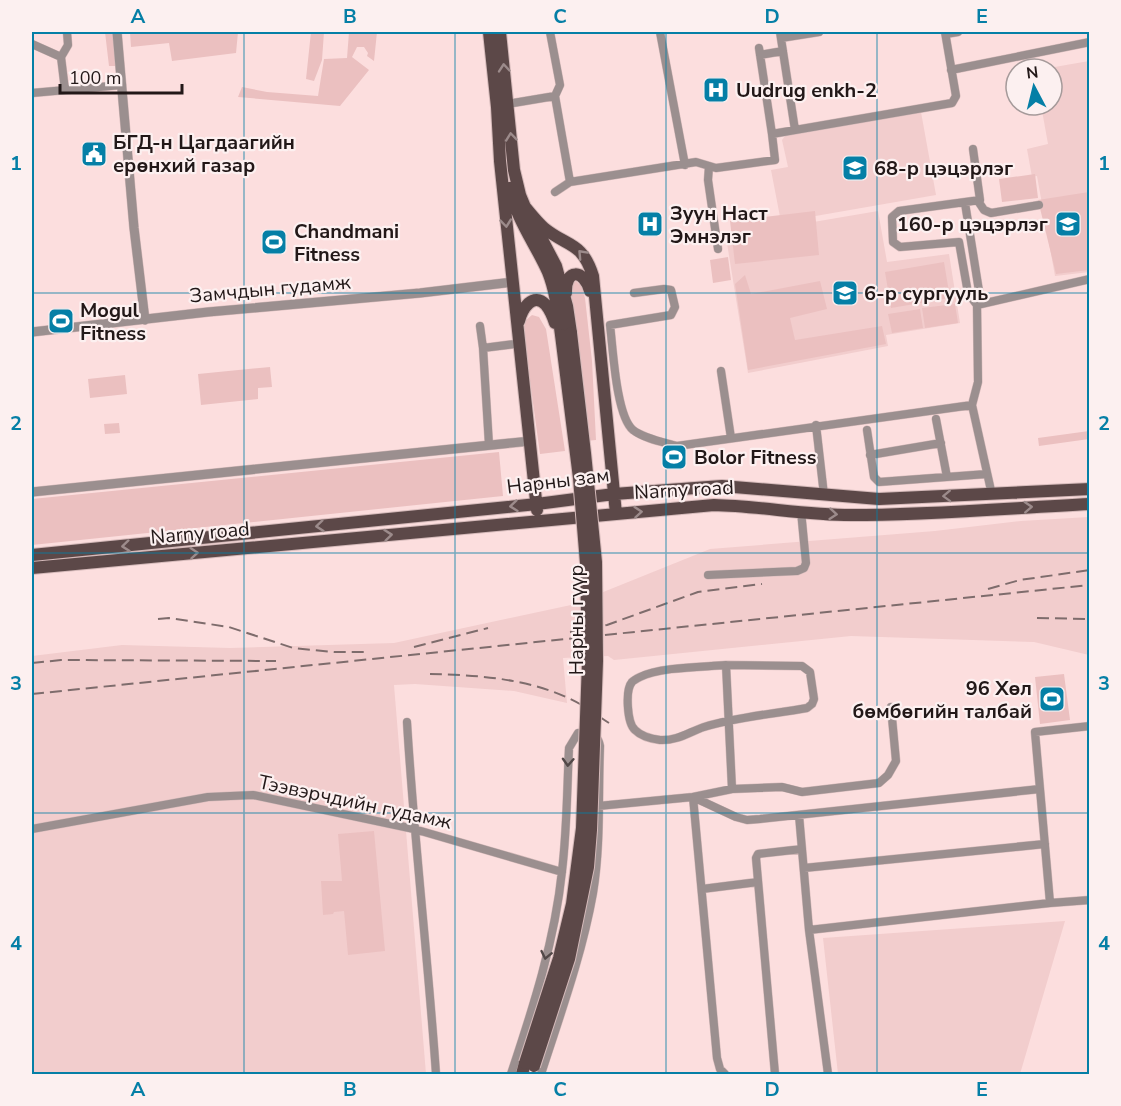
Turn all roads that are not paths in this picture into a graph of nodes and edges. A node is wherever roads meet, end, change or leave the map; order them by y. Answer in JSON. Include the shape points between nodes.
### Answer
{"nodes":[{"id":1,"x":67,"y":32,"type":"edge"},
{"id":2,"x":117,"y":32,"type":"edge"},
{"id":3,"x":489,"y":32,"type":"edge"},
{"id":4,"x":500,"y":32,"type":"edge"},
{"id":5,"x":550,"y":32,"type":"edge"},
{"id":6,"x":660,"y":32,"type":"edge"},
{"id":7,"x":819,"y":32,"type":"edge"},
{"id":8,"x":958,"y":32,"type":"edge"},
{"id":9,"x":945,"y":33,"type":"edge"},
{"id":10,"x":780,"y":35,"type":"edge"},
{"id":11,"x":1089,"y":42,"type":"edge"},
{"id":12,"x":32,"y":44,"type":"edge"},
{"id":13,"x":783,"y":51,"type":"junction"},
{"id":14,"x":62,"y":57,"type":"junction"},
{"id":15,"x":951,"y":70,"type":"junction"},
{"id":16,"x":122,"y":85,"type":"junction"},
{"id":17,"x":65,"y":90,"type":"junction"},
{"id":18,"x":32,"y":93,"type":"edge"},
{"id":19,"x":555,"y":96,"type":"junction"},
{"id":20,"x":507,"y":104,"type":"junction"},
{"id":21,"x":795,"y":130,"type":"junction"},
{"id":22,"x":772,"y":134,"type":"junction"},
{"id":23,"x":500,"y":144,"type":"junction"},
{"id":24,"x":973,"y":149,"type":"dead end"},
{"id":25,"x":685,"y":165,"type":"junction"},
{"id":26,"x":709,"y":166,"type":"junction"},
{"id":27,"x":570,"y":182,"type":"junction"},
{"id":28,"x":555,"y":192,"type":"dead end"},
{"id":29,"x":978,"y":201,"type":"junction"},
{"id":30,"x":965,"y":203,"type":"junction"},
{"id":31,"x":1039,"y":205,"type":"dead end"},
{"id":32,"x":525,"y":207,"type":"junction"},
{"id":33,"x":718,"y":249,"type":"dead end"},
{"id":34,"x":1089,"y":279,"type":"edge"},
{"id":35,"x":513,"y":282,"type":"junction"},
{"id":36,"x":634,"y":293,"type":"dead end"},
{"id":37,"x":977,"y":305,"type":"junction"},
{"id":38,"x":567,"y":306,"type":"junction"},
{"id":39,"x":596,"y":309,"type":"junction"},
{"id":40,"x":145,"y":320,"type":"junction"},
{"id":41,"x":480,"y":326,"type":"dead end"},
{"id":42,"x":604,"y":326,"type":"junction"},
{"id":43,"x":518,"y":331,"type":"junction"},
{"id":44,"x":32,"y":332,"type":"edge"},
{"id":45,"x":566,"y":334,"type":"junction"},
{"id":46,"x":514,"y":344,"type":"dead end"},
{"id":47,"x":483,"y":348,"type":"junction"},
{"id":48,"x":721,"y":371,"type":"dead end"},
{"id":49,"x":972,"y":405,"type":"junction"},
{"id":50,"x":936,"y":419,"type":"dead end"},
{"id":51,"x":816,"y":425,"type":"junction"},
{"id":52,"x":867,"y":430,"type":"dead end"},
{"id":53,"x":731,"y":438,"type":"junction"},
{"id":54,"x":531,"y":441,"type":"junction"},
{"id":55,"x":941,"y":442,"type":"junction"},
{"id":56,"x":489,"y":445,"type":"junction"},
{"id":57,"x":870,"y":455,"type":"junction"},
{"id":58,"x":987,"y":474,"type":"junction"},
{"id":59,"x":948,"y":477,"type":"junction"},
{"id":60,"x":1089,"y":489,"type":"edge"},
{"id":61,"x":32,"y":492,"type":"edge"},
{"id":62,"x":1030,"y":492,"type":"junction"},
{"id":63,"x":614,"y":494,"type":"junction"},
{"id":64,"x":825,"y":495,"type":"junction"},
{"id":65,"x":992,"y":495,"type":"junction"},
{"id":66,"x":537,"y":504,"type":"junction"},
{"id":67,"x":1089,"y":504,"type":"edge"},
{"id":68,"x":1004,"y":508,"type":"junction"},
{"id":69,"x":801,"y":511,"type":"junction"},
{"id":70,"x":616,"y":514,"type":"junction"},
{"id":71,"x":538,"y":520,"type":"junction"},
{"id":72,"x":32,"y":555,"type":"edge"},
{"id":73,"x":32,"y":568,"type":"edge"},
{"id":74,"x":708,"y":575,"type":"dead end"},
{"id":75,"x":726,"y":665,"type":"junction"},
{"id":76,"x":891,"y":707,"type":"dead end"},
{"id":77,"x":406,"y":722,"type":"dead end"},
{"id":78,"x":729,"y":722,"type":"junction"},
{"id":79,"x":1089,"y":726,"type":"edge"},
{"id":80,"x":732,"y":789,"type":"junction"},
{"id":81,"x":1040,"y":789,"type":"junction"},
{"id":82,"x":693,"y":797,"type":"junction"},
{"id":83,"x":598,"y":806,"type":"junction"},
{"id":84,"x":799,"y":815,"type":"junction"},
{"id":85,"x":32,"y":829,"type":"edge"},
{"id":86,"x":414,"y":829,"type":"junction"},
{"id":87,"x":1045,"y":844,"type":"junction"},
{"id":88,"x":802,"y":849,"type":"junction"},
{"id":89,"x":804,"y":868,"type":"junction"},
{"id":90,"x":562,"y":872,"type":"junction"},
{"id":91,"x":758,"y":882,"type":"junction"},
{"id":92,"x":702,"y":889,"type":"junction"},
{"id":93,"x":1089,"y":900,"type":"edge"},
{"id":94,"x":1050,"y":903,"type":"junction"},
{"id":95,"x":809,"y":930,"type":"junction"},
{"id":96,"x":533,"y":1072,"type":"edge"},
{"id":97,"x":436,"y":1074,"type":"edge"},
{"id":98,"x":511,"y":1074,"type":"edge"},
{"id":99,"x":725,"y":1074,"type":"edge"},
{"id":100,"x":775,"y":1074,"type":"edge"},
{"id":101,"x":828,"y":1074,"type":"edge"}],
"edges":[{"from":1,"to":14,"type":"street","via":[[68,45]]},
{"from":2,"to":16,"type":"street"},
{"from":3,"to":23,"type":"main road"},
{"from":20,"to":4,"type":"main road","name":"Нарны гүүр","one_way":true},
{"from":5,"to":19,"type":"street","via":[[560,85]]},
{"from":6,"to":25,"type":"street"},
{"from":7,"to":10,"type":"street"},
{"from":8,"to":9,"type":"street"},
{"from":9,"to":15,"type":"street"},
{"from":10,"to":13,"type":"street"},
{"from":11,"to":15,"type":"street"},
{"from":12,"to":14,"type":"street"},
{"from":13,"to":21,"type":"street"},
{"from":13,"to":22,"type":"street","via":[[759,51]]},
{"from":14,"to":17,"type":"street"},
{"from":15,"to":21,"type":"street","via":[[956,96],[952,103]]},
{"from":16,"to":17,"type":"street"},
{"from":16,"to":40,"type":"street"},
{"from":17,"to":18,"type":"street"},
{"from":19,"to":20,"type":"street"},
{"from":19,"to":27,"type":"street"},
{"from":32,"to":20,"type":"main road","name":"Нарны гүүр","one_way":true,"via":[[514,170]]},
{"from":21,"to":22,"type":"street"},
{"from":22,"to":26,"type":"street","via":[[775,160]]},
{"from":23,"to":35,"type":"main road","one_way":true},
{"from":23,"to":45,"type":"main road","name":"Нарны гүүр","via":[[520,222],[548,272]]},
{"from":24,"to":29,"type":"street"},
{"from":25,"to":26,"type":"street","via":[[696,162]]},
{"from":25,"to":27,"type":"street"},
{"from":26,"to":33,"type":"street"},
{"from":27,"to":28,"type":"street"},
{"from":29,"to":30,"type":"street"},
{"from":29,"to":31,"type":"street","via":[[991,213]]},
{"from":30,"to":37,"type":"street","via":[[979,291]]},
{"from":30,"to":37,"type":"street","via":[[895,213],[893,242],[900,247],[959,242],[968,293]]},
{"from":32,"to":38,"type":"main road","name":"Нарны гүүр","via":[[556,267]]},
{"from":39,"to":32,"type":"main road","one_way":true,"via":[[589,261],[576,248],[544,229]]},
{"from":34,"to":37,"type":"street"},
{"from":35,"to":40,"type":"street","name":"Замчдын гудамж"},
{"from":35,"to":43,"type":"main road"},
{"from":36,"to":42,"type":"street","via":[[671,290],[674,311],[671,315]]},
{"from":37,"to":49,"type":"street","via":[[978,382]]},
{"from":38,"to":39,"type":"main road","via":[[566,283],[575,274],[587,281]]},
{"from":38,"to":45,"type":"main road","name":"Нарны гүүр"},
{"from":39,"to":42,"type":"main road"},
{"from":40,"to":44,"type":"street","name":"Замчдын гудамж"},
{"from":41,"to":47,"type":"street"},
{"from":42,"to":53,"type":"street","via":[[621,409],[631,428],[677,446]]},
{"from":42,"to":63,"type":"main road"},
{"from":43,"to":45,"type":"main road","via":[[522,310],[530,301],[538,300],[547,306]]},
{"from":43,"to":54,"type":"main road"},
{"from":45,"to":96,"type":"main road","name":"Нарны гүүр","bridge":true,"via":[[586,563],[588,662],[582,828],[572,904]]},
{"from":46,"to":47,"type":"street"},
{"from":47,"to":56,"type":"street"},
{"from":48,"to":53,"type":"street"},
{"from":49,"to":51,"type":"street"},
{"from":49,"to":58,"type":"street"},
{"from":50,"to":55,"type":"street"},
{"from":51,"to":53,"type":"street"},
{"from":51,"to":64,"type":"street"},
{"from":52,"to":57,"type":"street"},
{"from":54,"to":56,"type":"street"},
{"from":54,"to":66,"type":"main road"},
{"from":55,"to":57,"type":"street"},
{"from":55,"to":59,"type":"street"},
{"from":56,"to":61,"type":"street"},
{"from":57,"to":59,"type":"street","via":[[874,477],[879,482]]},
{"from":58,"to":59,"type":"street"},
{"from":58,"to":65,"type":"street"},
{"from":60,"to":62,"type":"main road","name":"Нарны зам"},
{"from":62,"to":65,"type":"main road","name":"Нарны зам"},
{"from":62,"to":68,"type":"main road","via":[[994,501],[994,506]]},
{"from":63,"to":64,"type":"main road","name":"Нарны зам","via":[[722,486]]},
{"from":63,"to":66,"type":"main road","name":"Нарны зам"},
{"from":63,"to":70,"type":"main road"},
{"from":65,"to":64,"type":"main road","name":"Нарны зам","one_way":true,"via":[[879,499]]},
{"from":66,"to":71,"type":"main road"},
{"from":66,"to":72,"type":"main road","name":"Нарны зам","one_way":true},
{"from":68,"to":67,"type":"main road","name":"Narny road","one_way":true},
{"from":69,"to":68,"type":"main road","name":"Narny road","one_way":true,"via":[[868,515]]},
{"from":70,"to":69,"type":"main road","name":"Narny road","one_way":true,"via":[[714,505]]},
{"from":69,"to":74,"type":"street","via":[[804,568]]},
{"from":70,"to":71,"type":"main road","name":"Narny road"},
{"from":73,"to":71,"type":"main road","name":"Narny road","one_way":true},
{"from":75,"to":78,"type":"street"},
{"from":75,"to":78,"type":"street","via":[[802,666],[810,672],[814,699],[807,708]]},
{"from":75,"to":78,"type":"street","via":[[642,676],[632,681],[628,700],[634,729],[647,738],[676,739]]},
{"from":76,"to":80,"type":"street","via":[[896,761],[879,783],[802,792],[782,787]]},
{"from":77,"to":86,"type":"street"},
{"from":78,"to":80,"type":"street"},
{"from":79,"to":81,"type":"street","via":[[1035,732]]},
{"from":80,"to":82,"type":"street"},
{"from":81,"to":84,"type":"street"},
{"from":81,"to":87,"type":"street"},
{"from":82,"to":83,"type":"street"},
{"from":82,"to":84,"type":"street","via":[[747,820]]},
{"from":82,"to":92,"type":"street"},
{"from":83,"to":90,"type":"street","one_way":true,"via":[[599,742],[591,733],[578,733],[569,748]]},
{"from":83,"to":96,"type":"street","via":[[591,902],[580,950]]},
{"from":84,"to":88,"type":"street"},
{"from":85,"to":86,"type":"street","name":"Тээвэрчдийн гудамж","via":[[238,795]]},
{"from":86,"to":90,"type":"street","name":"Тээвэрчдийн гудамж"},
{"from":86,"to":97,"type":"street"},
{"from":87,"to":89,"type":"street"},
{"from":87,"to":94,"type":"street"},
{"from":88,"to":89,"type":"street"},
{"from":88,"to":91,"type":"street","via":[[758,854]]},
{"from":89,"to":95,"type":"street"},
{"from":90,"to":98,"type":"street","one_way":true,"via":[[543,970]]},
{"from":91,"to":92,"type":"street"},
{"from":91,"to":100,"type":"street"},
{"from":92,"to":99,"type":"street","via":[[717,1058]]},
{"from":93,"to":94,"type":"street"},
{"from":94,"to":95,"type":"street"},
{"from":95,"to":101,"type":"street"}]}
